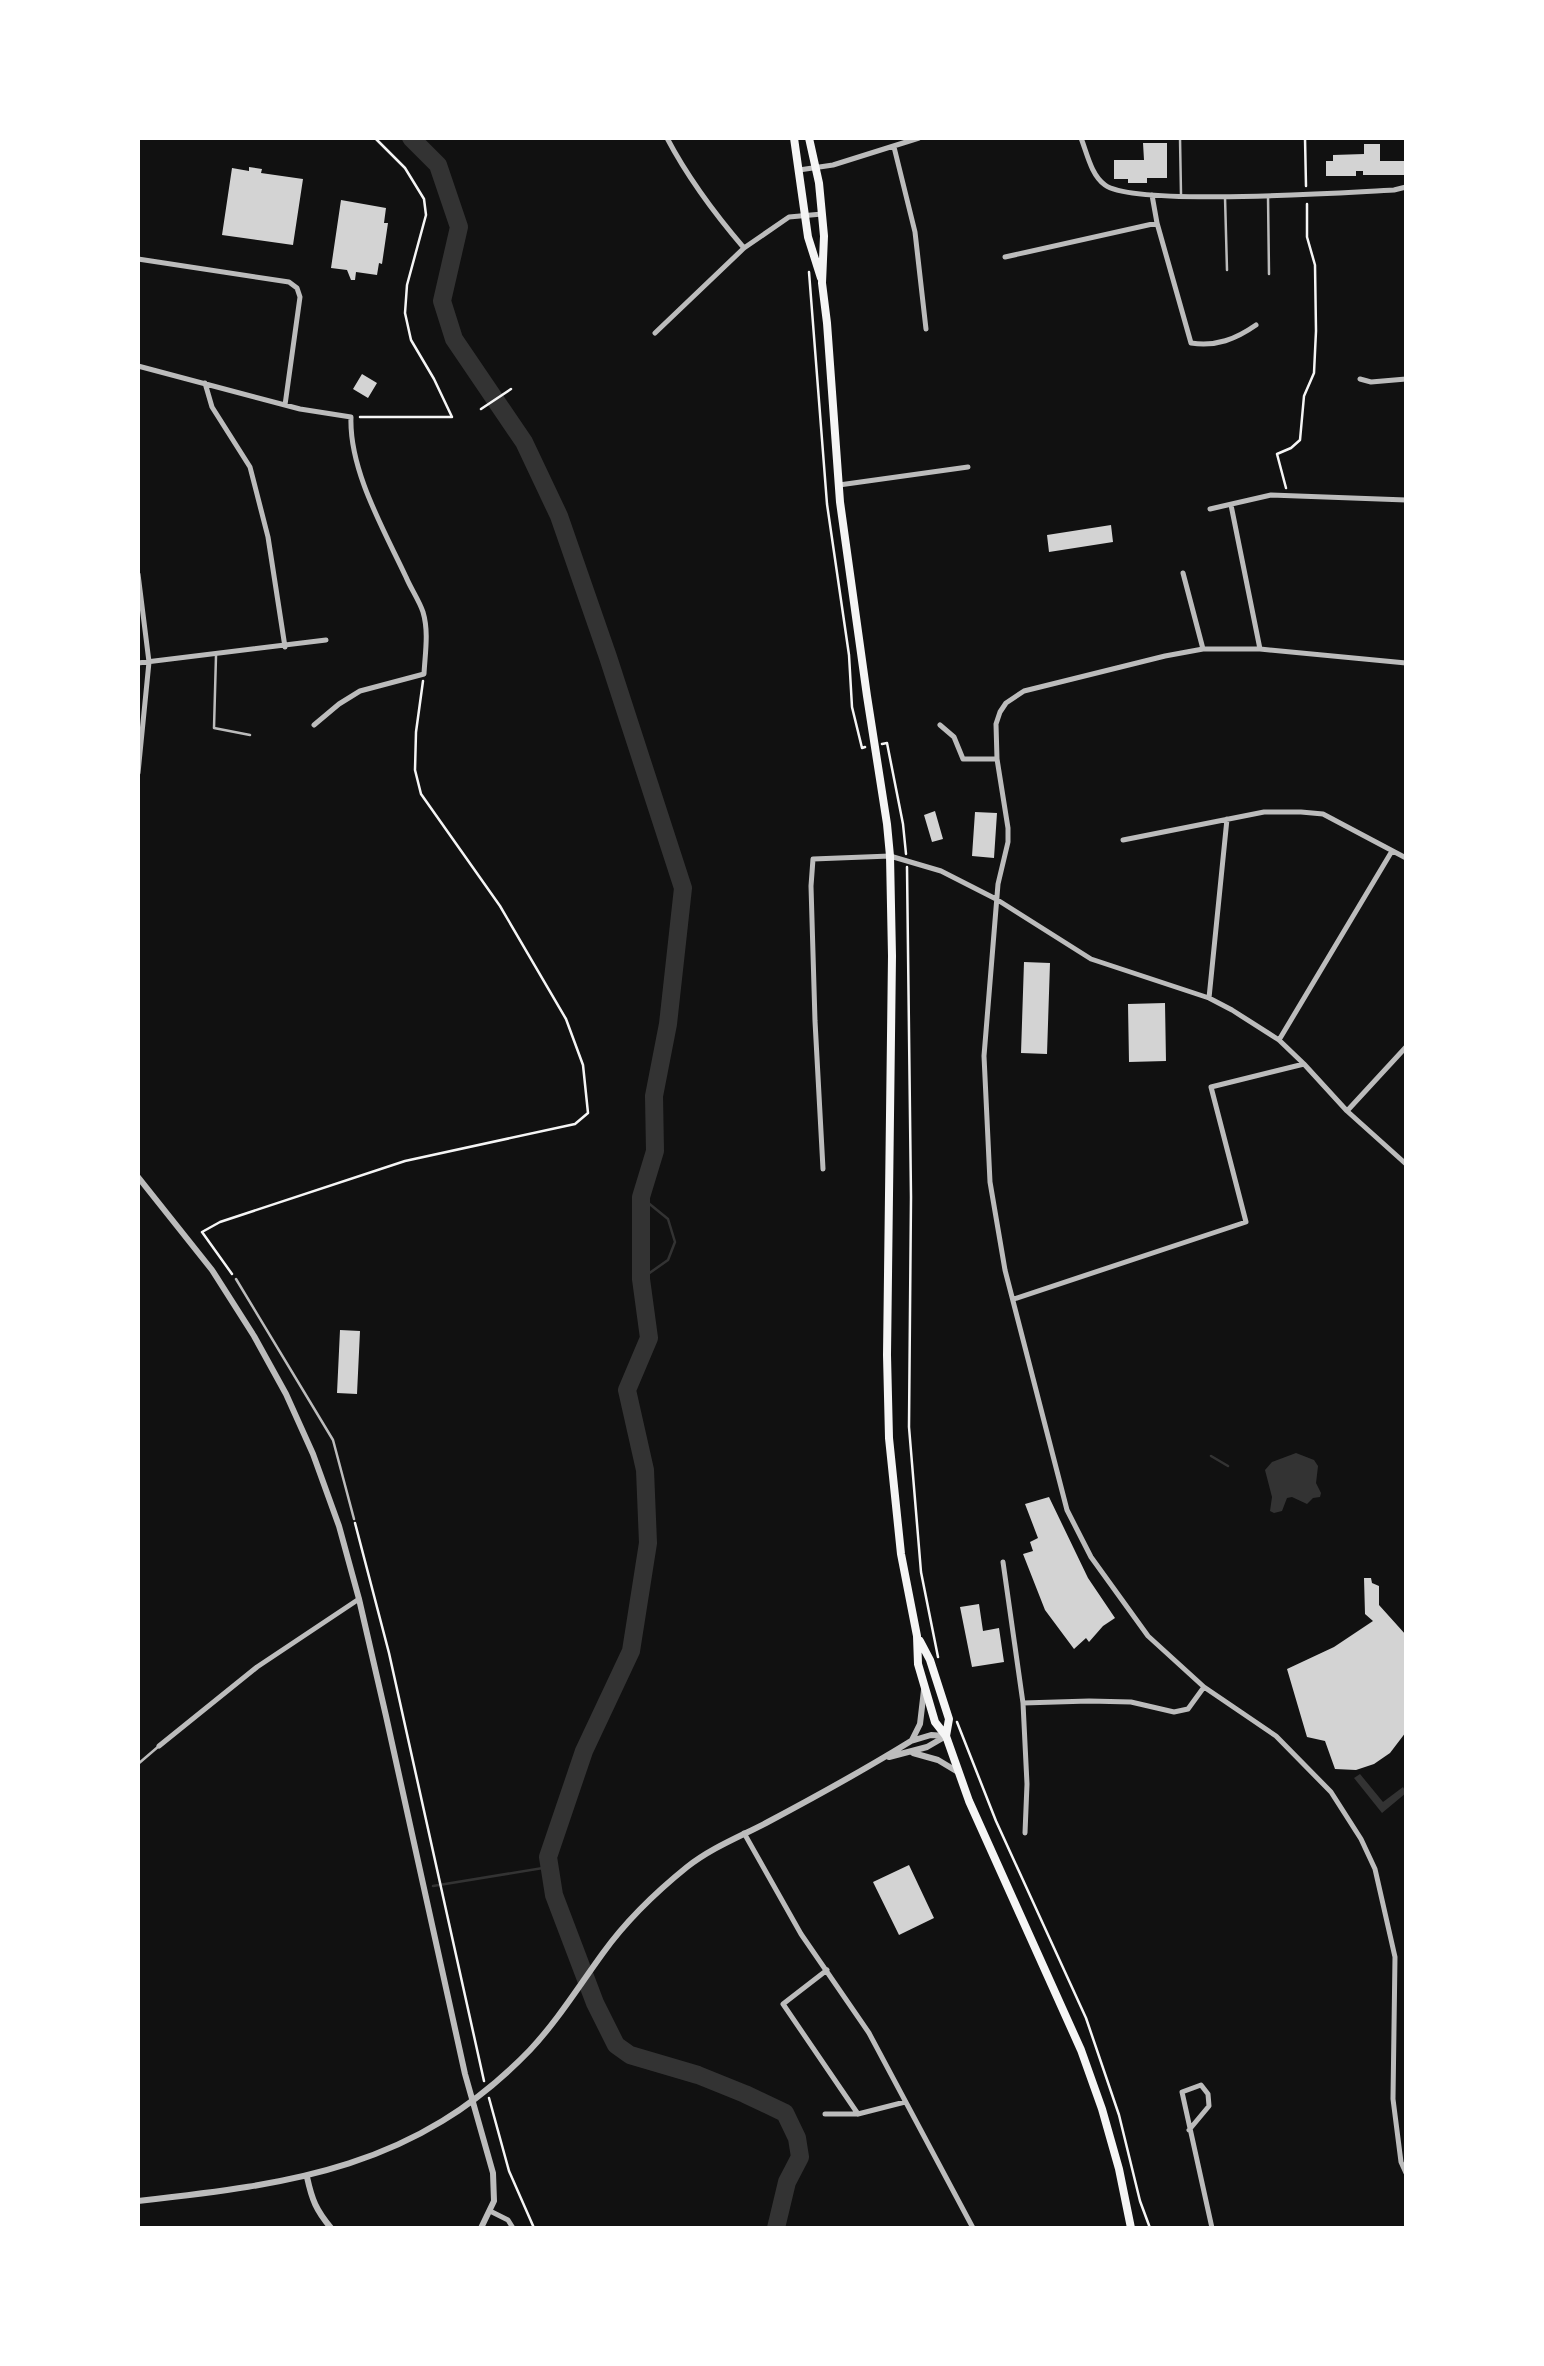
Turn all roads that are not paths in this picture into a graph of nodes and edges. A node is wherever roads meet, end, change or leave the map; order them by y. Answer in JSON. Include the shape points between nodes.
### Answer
{"nodes":[{"id":1,"x":667,"y":138,"type":"edge"},
{"id":2,"x":794,"y":138,"type":"edge"},
{"id":3,"x":810,"y":138,"type":"edge"},
{"id":4,"x":918,"y":138,"type":"edge"},
{"id":5,"x":1081,"y":138,"type":"edge"},
{"id":6,"x":1180,"y":138,"type":"edge"},
{"id":7,"x":894,"y":147,"type":"junction"},
{"id":8,"x":816,"y":168,"type":"junction"},
{"id":9,"x":799,"y":170,"type":"junction"},
{"id":10,"x":1406,"y":187,"type":"edge"},
{"id":11,"x":1225,"y":195,"type":"junction"},
{"id":12,"x":1268,"y":195,"type":"junction"},
{"id":13,"x":1152,"y":196,"type":"junction"},
{"id":14,"x":1182,"y":196,"type":"junction"},
{"id":15,"x":822,"y":214,"type":"junction"},
{"id":16,"x":805,"y":215,"type":"junction"},
{"id":17,"x":1157,"y":223,"type":"junction"},
{"id":18,"x":744,"y":248,"type":"junction"},
{"id":19,"x":1005,"y":257,"type":"dead end"},
{"id":20,"x":138,"y":258,"type":"edge"},
{"id":21,"x":1227,"y":270,"type":"dead end"},
{"id":22,"x":1269,"y":274,"type":"dead end"},
{"id":23,"x":822,"y":282,"type":"junction"},
{"id":24,"x":1256,"y":325,"type":"dead end"},
{"id":25,"x":926,"y":329,"type":"dead end"},
{"id":26,"x":655,"y":333,"type":"dead end"},
{"id":27,"x":138,"y":366,"type":"edge"},
{"id":28,"x":1406,"y":379,"type":"edge"},
{"id":29,"x":1360,"y":380,"type":"dead end"},
{"id":30,"x":204,"y":383,"type":"junction"},
{"id":31,"x":285,"y":405,"type":"junction"},
{"id":32,"x":968,"y":467,"type":"dead end"},
{"id":33,"x":839,"y":485,"type":"junction"},
{"id":34,"x":1406,"y":500,"type":"edge"},
{"id":35,"x":1231,"y":504,"type":"junction"},
{"id":36,"x":1210,"y":508,"type":"dead end"},
{"id":37,"x":1182,"y":573,"type":"dead end"},
{"id":38,"x":138,"y":574,"type":"edge"},
{"id":39,"x":326,"y":640,"type":"dead end"},
{"id":40,"x":286,"y":646,"type":"junction"},
{"id":41,"x":1203,"y":649,"type":"junction"},
{"id":42,"x":1260,"y":649,"type":"junction"},
{"id":43,"x":216,"y":654,"type":"junction"},
{"id":44,"x":149,"y":662,"type":"junction"},
{"id":45,"x":138,"y":663,"type":"edge"},
{"id":46,"x":1406,"y":663,"type":"edge"},
{"id":47,"x":314,"y":725,"type":"dead end"},
{"id":48,"x":940,"y":725,"type":"dead end"},
{"id":49,"x":139,"y":732,"type":"edge"},
{"id":50,"x":250,"y":735,"type":"dead end"},
{"id":51,"x":998,"y":759,"type":"junction"},
{"id":52,"x":138,"y":773,"type":"edge"},
{"id":53,"x":1226,"y":820,"type":"junction"},
{"id":54,"x":1123,"y":840,"type":"dead end"},
{"id":55,"x":1392,"y":851,"type":"junction"},
{"id":56,"x":890,"y":856,"type":"junction"},
{"id":57,"x":1406,"y":858,"type":"edge"},
{"id":58,"x":996,"y":899,"type":"junction"},
{"id":59,"x":1209,"y":998,"type":"junction"},
{"id":60,"x":1279,"y":1040,"type":"junction"},
{"id":61,"x":1406,"y":1047,"type":"edge"},
{"id":62,"x":1304,"y":1064,"type":"junction"},
{"id":63,"x":1347,"y":1112,"type":"junction"},
{"id":64,"x":1406,"y":1164,"type":"edge"},
{"id":65,"x":822,"y":1170,"type":"dead end"},
{"id":66,"x":138,"y":1177,"type":"edge"},
{"id":67,"x":236,"y":1280,"type":"road end"},
{"id":68,"x":1014,"y":1299,"type":"junction"},
{"id":69,"x":354,"y":1519,"type":"road end"},
{"id":70,"x":1003,"y":1562,"type":"dead end"},
{"id":71,"x":359,"y":1600,"type":"junction"},
{"id":72,"x":917,"y":1636,"type":"junction"},
{"id":73,"x":1204,"y":1687,"type":"junction"},
{"id":74,"x":924,"y":1688,"type":"junction"},
{"id":75,"x":1023,"y":1703,"type":"junction"},
{"id":76,"x":946,"y":1736,"type":"junction"},
{"id":77,"x":911,"y":1741,"type":"junction"},
{"id":78,"x":159,"y":1746,"type":"joint"},
{"id":79,"x":912,"y":1752,"type":"junction"},
{"id":80,"x":883,"y":1758,"type":"junction"},
{"id":81,"x":138,"y":1764,"type":"edge"},
{"id":82,"x":958,"y":1772,"type":"junction"},
{"id":83,"x":744,"y":1833,"type":"junction"},
{"id":84,"x":1025,"y":1833,"type":"dead end"},
{"id":85,"x":828,"y":1970,"type":"junction"},
{"id":86,"x":906,"y":2102,"type":"junction"},
{"id":87,"x":825,"y":2114,"type":"dead end"},
{"id":88,"x":858,"y":2114,"type":"junction"},
{"id":89,"x":1189,"y":2130,"type":"junction"},
{"id":90,"x":1406,"y":2173,"type":"edge"},
{"id":91,"x":307,"y":2177,"type":"junction"},
{"id":92,"x":138,"y":2201,"type":"edge"},
{"id":93,"x":490,"y":2211,"type":"junction"},
{"id":94,"x":331,"y":2228,"type":"edge"},
{"id":95,"x":481,"y":2228,"type":"edge"},
{"id":96,"x":513,"y":2228,"type":"edge"},
{"id":97,"x":973,"y":2228,"type":"edge"},
{"id":98,"x":1131,"y":2228,"type":"edge"},
{"id":99,"x":1212,"y":2228,"type":"edge"}],
"edges":[{"from":1,"to":18,"type":"street"},
{"from":2,"to":9,"type":"main road"},
{"from":3,"to":8,"type":"main road"},
{"from":4,"to":7,"type":"street"},
{"from":5,"to":13,"type":"street","via":[[1097,178],[1108,187]]},
{"from":6,"to":14,"type":"lane"},
{"from":7,"to":8,"type":"street"},
{"from":7,"to":25,"type":"street"},
{"from":8,"to":9,"type":"street"},
{"from":8,"to":15,"type":"main road"},
{"from":9,"to":16,"type":"main road"},
{"from":10,"to":12,"type":"street"},
{"from":11,"to":12,"type":"street"},
{"from":11,"to":14,"type":"street"},
{"from":11,"to":21,"type":"lane"},
{"from":12,"to":22,"type":"lane"},
{"from":13,"to":14,"type":"street"},
{"from":13,"to":17,"type":"street"},
{"from":15,"to":16,"type":"street"},
{"from":15,"to":23,"type":"main road"},
{"from":16,"to":18,"type":"street","via":[[789,217]]},
{"from":16,"to":23,"type":"main road"},
{"from":17,"to":19,"type":"street"},
{"from":17,"to":24,"type":"street","via":[[1192,343],[1235,339]]},
{"from":18,"to":26,"type":"street"},
{"from":20,"to":31,"type":"street","via":[[297,288]]},
{"from":23,"to":33,"type":"main road"},
{"from":27,"to":30,"type":"street"},
{"from":28,"to":29,"type":"street"},
{"from":30,"to":31,"type":"street"},
{"from":30,"to":40,"type":"street","via":[[250,467]]},
{"from":31,"to":47,"type":"street","via":[[351,417],[358,466],[423,614],[426,639],[424,674],[360,690]]},
{"from":32,"to":33,"type":"street"},
{"from":33,"to":56,"type":"main road"},
{"from":34,"to":35,"type":"street","via":[[1272,495]]},
{"from":35,"to":36,"type":"street"},
{"from":35,"to":42,"type":"street"},
{"from":37,"to":41,"type":"street"},
{"from":38,"to":44,"type":"street"},
{"from":39,"to":40,"type":"street"},
{"from":40,"to":43,"type":"street"},
{"from":41,"to":42,"type":"street"},
{"from":41,"to":51,"type":"street","via":[[1019,693],[996,724]]},
{"from":42,"to":46,"type":"street"},
{"from":43,"to":44,"type":"street"},
{"from":43,"to":50,"type":"lane","via":[[214,728]]},
{"from":44,"to":45,"type":"street"},
{"from":44,"to":49,"type":"street"},
{"from":48,"to":51,"type":"street","via":[[963,759]]},
{"from":49,"to":52,"type":"street"},
{"from":51,"to":58,"type":"street","via":[[1008,842]]},
{"from":53,"to":54,"type":"street"},
{"from":53,"to":55,"type":"street","via":[[1264,812],[1323,814]]},
{"from":53,"to":59,"type":"street"},
{"from":55,"to":57,"type":"street"},
{"from":55,"to":60,"type":"street"},
{"from":56,"to":58,"type":"street","via":[[951,875]]},
{"from":56,"to":65,"type":"street","via":[[813,859]]},
{"from":56,"to":72,"type":"main road","via":[[888,1407],[901,1554]]},
{"from":58,"to":59,"type":"street","via":[[1091,959]]},
{"from":58,"to":68,"type":"street","via":[[984,1054],[990,1182]]},
{"from":59,"to":60,"type":"street"},
{"from":60,"to":62,"type":"street"},
{"from":61,"to":63,"type":"street"},
{"from":62,"to":63,"type":"street"},
{"from":62,"to":68,"type":"street","via":[[1211,1086],[1246,1222]]},
{"from":63,"to":64,"type":"street"},
{"from":66,"to":71,"type":"street","via":[[212,1270],[273,1370],[313,1454]]},
{"from":67,"to":69,"type":"lane","via":[[333,1440]]},
{"from":68,"to":73,"type":"street","via":[[1067,1510],[1148,1636]]},
{"from":70,"to":75,"type":"street"},
{"from":71,"to":78,"type":"street","via":[[257,1667]]},
{"from":71,"to":93,"type":"street","via":[[452,2021],[493,2172]]},
{"from":72,"to":74,"type":"main road"},
{"from":72,"to":76,"type":"main road","via":[[944,1704]]},
{"from":73,"to":75,"type":"street","via":[[1188,1709],[1174,1712],[1131,1702]]},
{"from":73,"to":90,"type":"street","via":[[1276,1736],[1332,1792],[1375,1868],[1394,1957],[1392,2099]]},
{"from":74,"to":76,"type":"main road"},
{"from":74,"to":77,"type":"street"},
{"from":75,"to":84,"type":"street"},
{"from":76,"to":77,"type":"street"},
{"from":76,"to":79,"type":"street"},
{"from":76,"to":82,"type":"main road"},
{"from":77,"to":80,"type":"street"},
{"from":78,"to":81,"type":"lane"},
{"from":79,"to":80,"type":"street"},
{"from":79,"to":82,"type":"street"},
{"from":80,"to":83,"type":"street"},
{"from":82,"to":98,"type":"main road","via":[[1081,2050]]},
{"from":83,"to":85,"type":"street"},
{"from":83,"to":91,"type":"street","via":[[707,1852],[660,1890],[529,2051],[478,2095],[385,2152]]},
{"from":85,"to":86,"type":"street"},
{"from":85,"to":88,"type":"street","via":[[783,2004]]},
{"from":86,"to":88,"type":"street"},
{"from":86,"to":97,"type":"street"},
{"from":87,"to":88,"type":"street"},
{"from":89,"to":89,"type":"street","via":[[1182,2092],[1201,2085],[1209,2106]]},
{"from":89,"to":99,"type":"street"},
{"from":91,"to":92,"type":"street"},
{"from":91,"to":94,"type":"street","via":[[311,2199]]},
{"from":93,"to":95,"type":"street"},
{"from":93,"to":96,"type":"street"}]}
